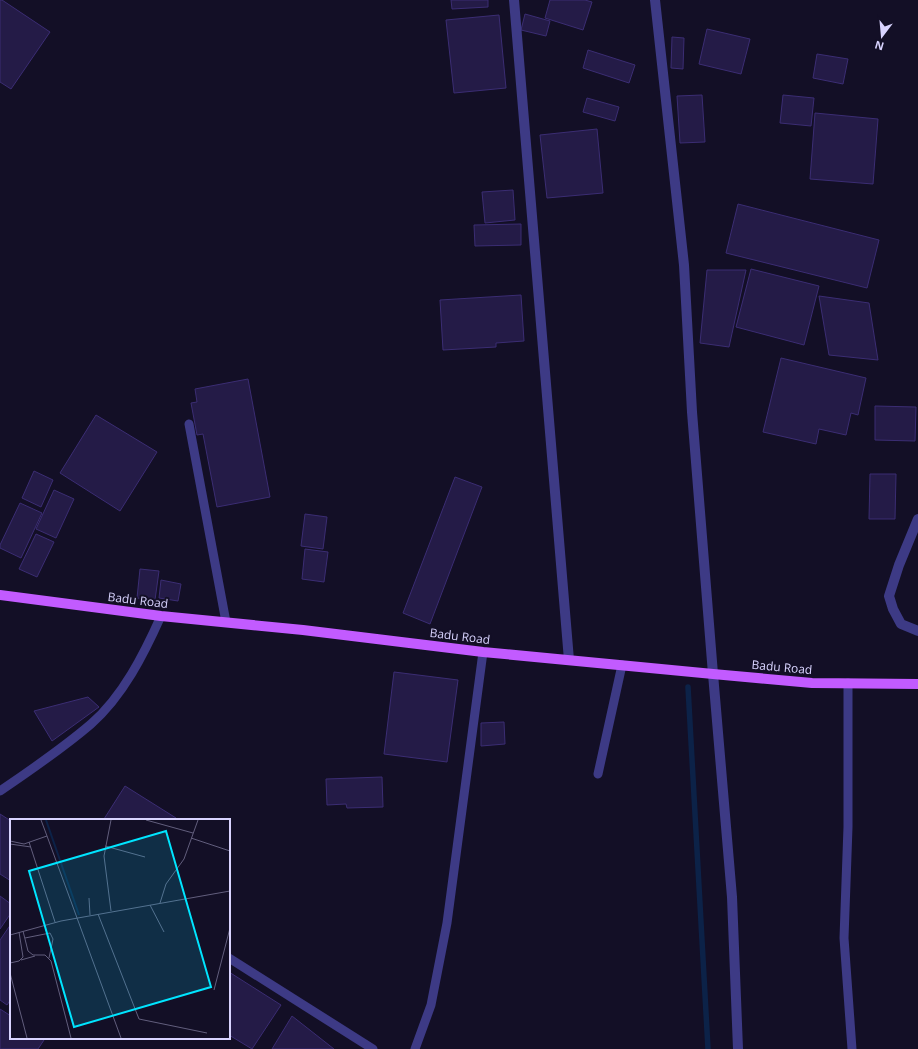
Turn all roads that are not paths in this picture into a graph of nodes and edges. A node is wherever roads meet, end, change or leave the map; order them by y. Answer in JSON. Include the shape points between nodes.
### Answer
{"nodes":[{"id":1,"x":514,"y":0,"type":"edge"},
{"id":2,"x":655,"y":0,"type":"edge"},
{"id":3,"x":189,"y":424,"type":"dead end"},
{"id":4,"x":918,"y":519,"type":"edge"},
{"id":5,"x":0,"y":595,"type":"edge"},
{"id":6,"x":161,"y":616,"type":"junction"},
{"id":7,"x":226,"y":622,"type":"junction"},
{"id":8,"x":918,"y":631,"type":"edge"},
{"id":9,"x":483,"y":652,"type":"junction"},
{"id":10,"x":569,"y":660,"type":"junction"},
{"id":11,"x":622,"y":665,"type":"junction"},
{"id":12,"x":713,"y":674,"type":"junction"},
{"id":13,"x":848,"y":683,"type":"junction"},
{"id":14,"x":918,"y":684,"type":"edge"},
{"id":15,"x":598,"y":774,"type":"dead end"},
{"id":16,"x":0,"y":791,"type":"edge"},
{"id":17,"x":230,"y":959,"type":"edge"},
{"id":18,"x":374,"y":1049,"type":"edge"},
{"id":19,"x":415,"y":1049,"type":"edge"},
{"id":20,"x":738,"y":1049,"type":"edge"},
{"id":21,"x":852,"y":1049,"type":"edge"}],
"edges":[{"from":1,"to":10,"type":"street"},
{"from":2,"to":12,"type":"street","via":[[684,265],[692,412]]},
{"from":3,"to":7,"type":"lane"},
{"from":4,"to":8,"type":"street","via":[[899,565],[890,596],[901,624]]},
{"from":5,"to":6,"type":"main road","name":"Badu Road"},
{"from":6,"to":7,"type":"main road","name":"Badu Road"},
{"from":6,"to":16,"type":"lane","via":[[147,648],[131,675],[92,723]]},
{"from":7,"to":9,"type":"main road","name":"Badu Road"},
{"from":9,"to":10,"type":"main road","name":"Badu Road"},
{"from":9,"to":19,"type":"lane","via":[[447,923],[431,1005]]},
{"from":10,"to":11,"type":"main road","name":"Badu Road"},
{"from":11,"to":12,"type":"main road","name":"Badu Road"},
{"from":11,"to":15,"type":"lane"},
{"from":12,"to":13,"type":"main road","name":"Badu Road","via":[[812,683]]},
{"from":12,"to":20,"type":"street","via":[[732,897]]},
{"from":13,"to":14,"type":"main road","name":"Badu Road"},
{"from":13,"to":21,"type":"lane","via":[[848,827],[844,938]]},
{"from":17,"to":18,"type":"lane"}]}
